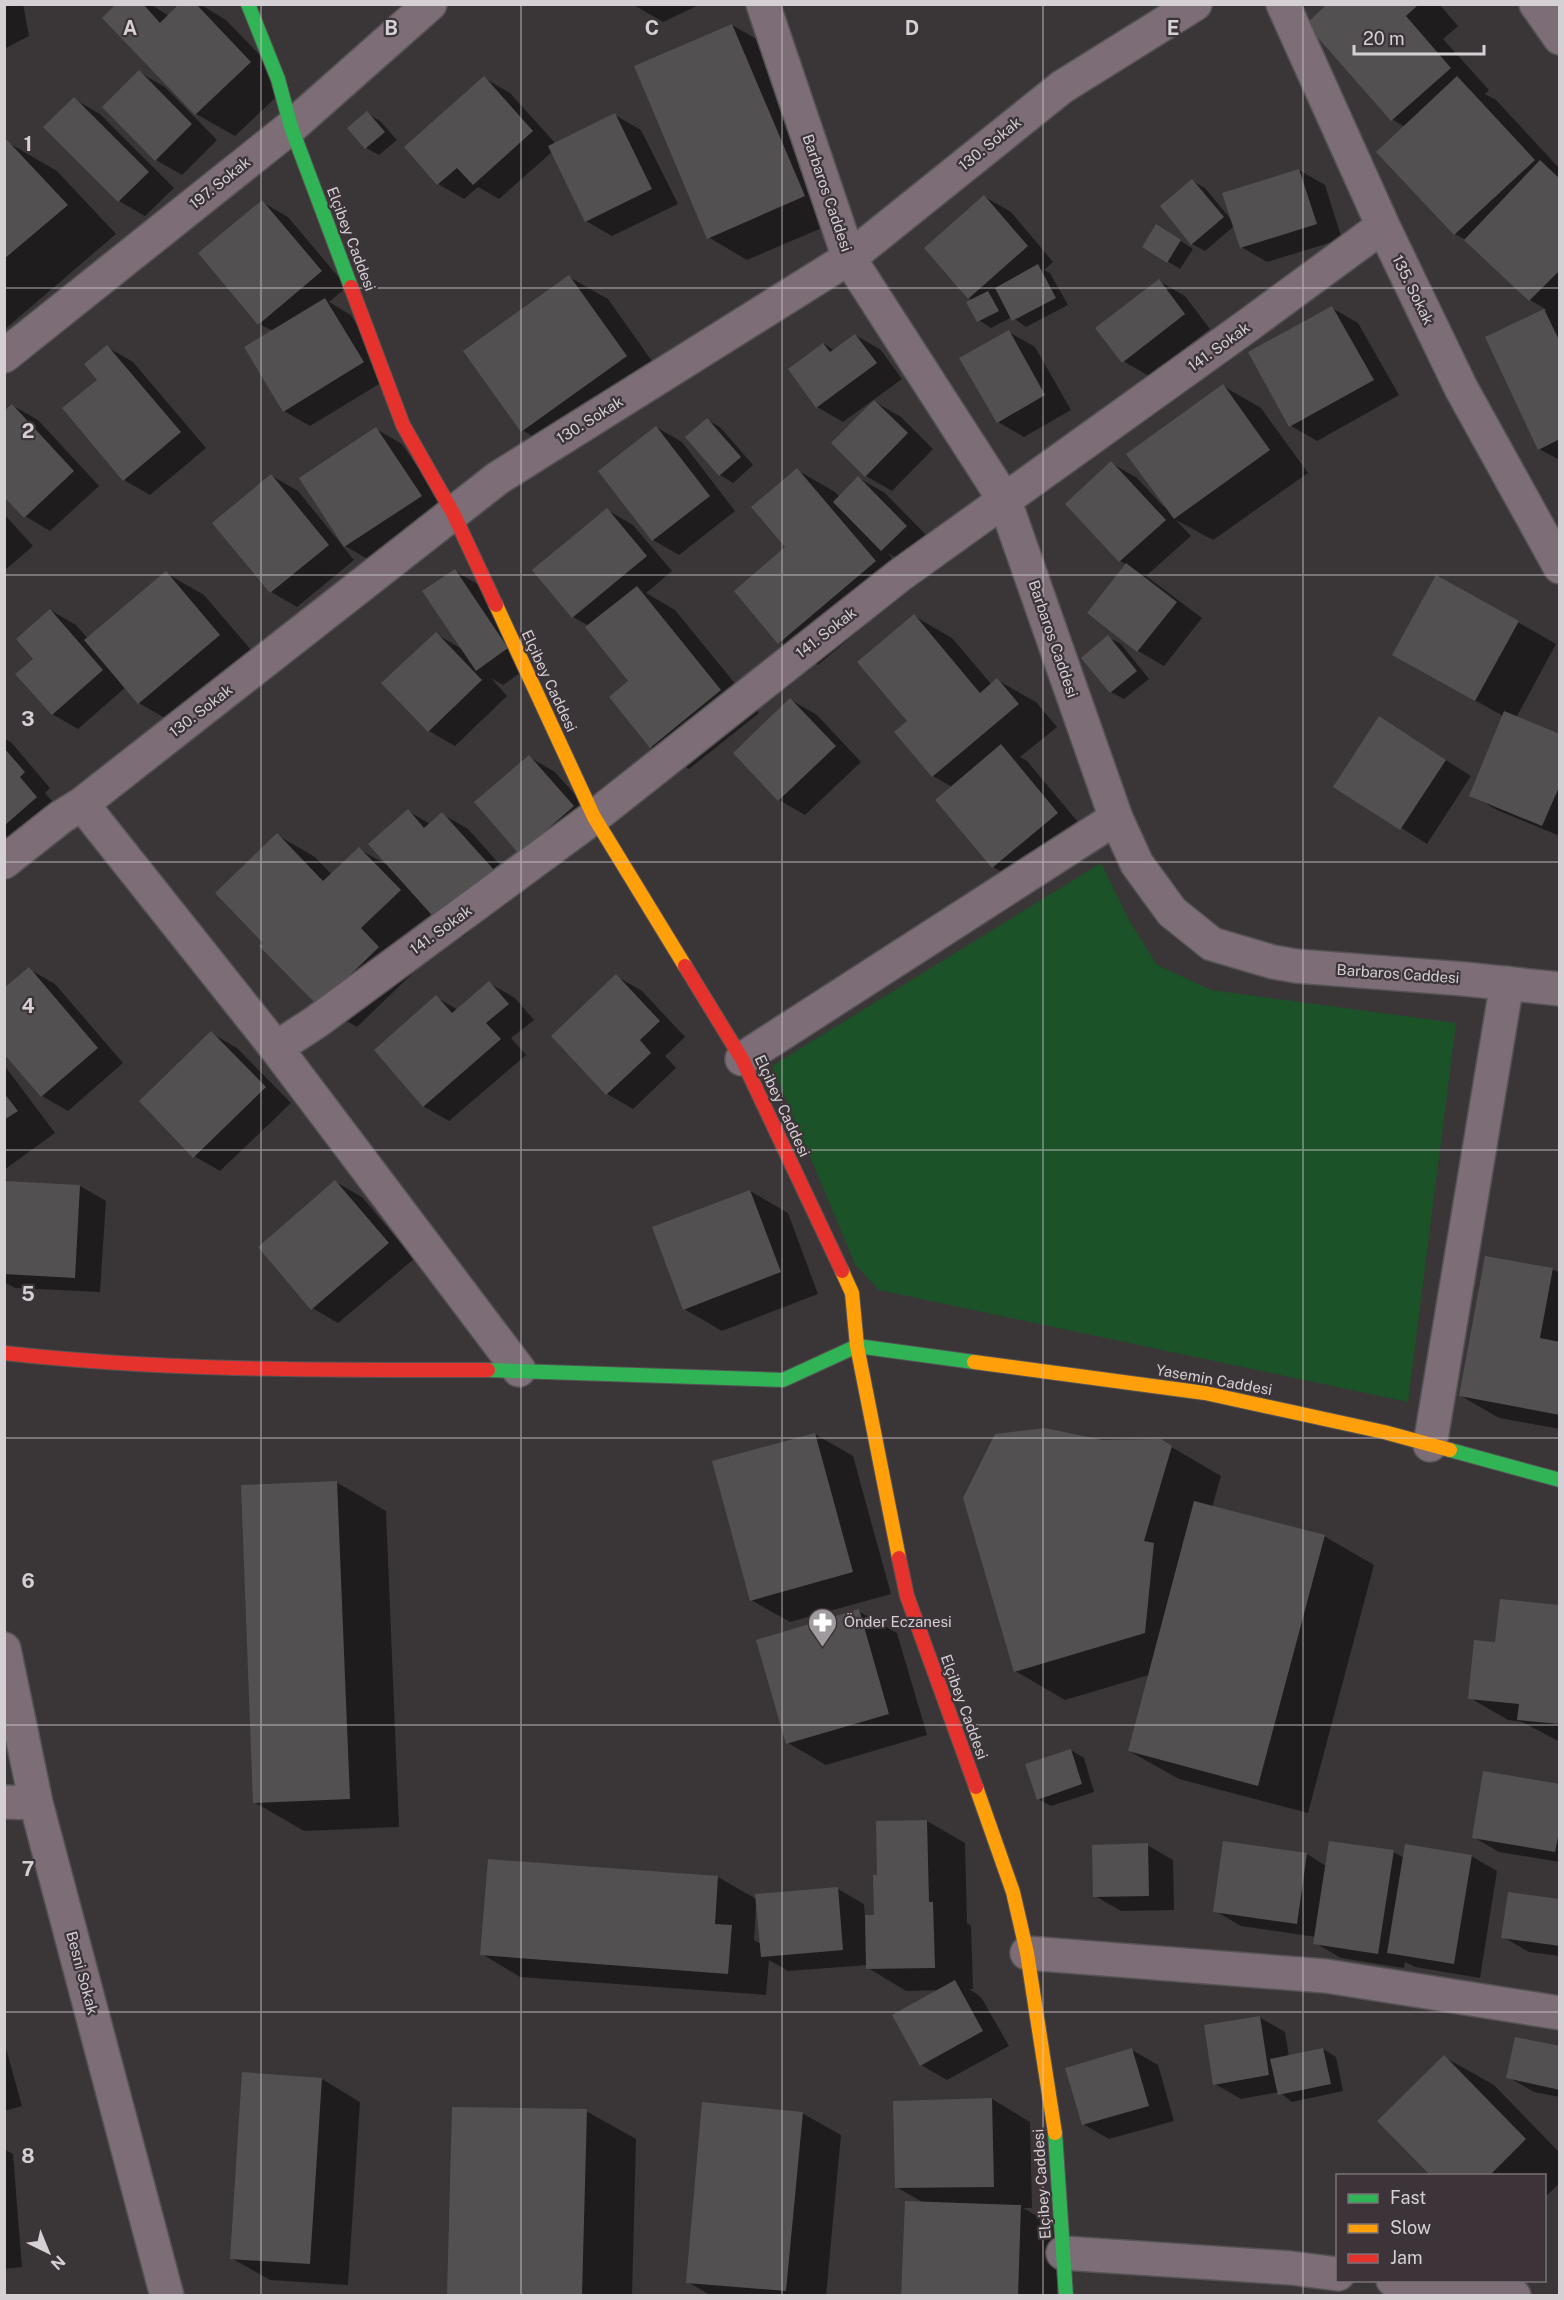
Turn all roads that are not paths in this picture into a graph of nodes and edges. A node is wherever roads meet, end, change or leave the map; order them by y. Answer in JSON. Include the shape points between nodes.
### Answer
{"nodes":[{"id":1,"x":248,"y":4,"type":"edge"},
{"id":2,"x":430,"y":4,"type":"edge"},
{"id":3,"x":763,"y":4,"type":"edge"},
{"id":4,"x":1195,"y":4,"type":"edge"},
{"id":5,"x":1283,"y":4,"type":"edge"},
{"id":6,"x":1536,"y":4,"type":"edge"},
{"id":7,"x":1560,"y":38,"type":"edge"},
{"id":8,"x":291,"y":127,"type":"junction"},
{"id":9,"x":1383,"y":226,"type":"junction"},
{"id":10,"x":849,"y":258,"type":"junction"},
{"id":11,"x":4,"y":356,"type":"edge"},
{"id":12,"x":1004,"y":499,"type":"junction"},
{"id":13,"x":453,"y":513,"type":"junction"},
{"id":14,"x":1560,"y":567,"type":"edge"},
{"id":15,"x":82,"y":804,"type":"junction"},
{"id":16,"x":594,"y":817,"type":"junction"},
{"id":17,"x":1116,"y":818,"type":"junction"},
{"id":18,"x":4,"y":862,"type":"edge"},
{"id":19,"x":1507,"y":983,"type":"junction"},
{"id":20,"x":1560,"y":989,"type":"edge"},
{"id":21,"x":276,"y":1048,"type":"junction"},
{"id":22,"x":742,"y":1059,"type":"junction"},
{"id":23,"x":857,"y":1346,"type":"junction"},
{"id":24,"x":4,"y":1353,"type":"edge"},
{"id":25,"x":519,"y":1370,"type":"junction"},
{"id":26,"x":1430,"y":1445,"type":"junction"},
{"id":27,"x":1560,"y":1480,"type":"edge"},
{"id":28,"x":4,"y":1649,"type":"edge"},
{"id":29,"x":20,"y":1802,"type":"edge"},
{"id":30,"x":1027,"y":1953,"type":"junction"},
{"id":31,"x":1560,"y":2013,"type":"edge"},
{"id":32,"x":1064,"y":2253,"type":"junction"},
{"id":33,"x":1336,"y":2274,"type":"edge"},
{"id":34,"x":1409,"y":2282,"type":"edge"},
{"id":35,"x":167,"y":2295,"type":"edge"},
{"id":36,"x":1066,"y":2295,"type":"edge"},
{"id":37,"x":1514,"y":2295,"type":"edge"}],
"edges":[{"from":1,"to":8,"type":"street","name":"Elçibey Caddesi","via":[[278,79]]},
{"from":2,"to":8,"type":"street","name":"197. Sokak"},
{"from":3,"to":10,"type":"street","name":"Barbaros Caddesi"},
{"from":4,"to":10,"type":"street","name":"130. Sokak","via":[[1062,87]]},
{"from":5,"to":9,"type":"street","name":"135. Sokak"},
{"from":6,"to":7,"type":"street"},
{"from":8,"to":11,"type":"street","name":"197. Sokak"},
{"from":8,"to":13,"type":"street","name":"Elçibey Caddesi","via":[[403,425]]},
{"from":9,"to":12,"type":"street","name":"141. Sokak"},
{"from":9,"to":14,"type":"street","name":"135. Sokak","via":[[1461,388]]},
{"from":10,"to":12,"type":"street","name":"Barbaros Caddesi"},
{"from":10,"to":13,"type":"street","name":"130. Sokak","via":[[498,478]]},
{"from":12,"to":16,"type":"street","name":"141. Sokak","via":[[900,575]]},
{"from":12,"to":17,"type":"street","name":"Barbaros Caddesi"},
{"from":13,"to":15,"type":"street","name":"130. Sokak"},
{"from":13,"to":16,"type":"street","name":"Elçibey Caddesi"},
{"from":15,"to":18,"type":"street","name":"130. Sokak"},
{"from":15,"to":21,"type":"street"},
{"from":16,"to":21,"type":"street","name":"141. Sokak"},
{"from":16,"to":22,"type":"street","name":"Elçibey Caddesi"},
{"from":17,"to":19,"type":"street","name":"Barbaros Caddesi","via":[[1137,864],[1172,912],[1212,944],[1296,966]]},
{"from":17,"to":22,"type":"street"},
{"from":19,"to":20,"type":"street","name":"Barbaros Caddesi"},
{"from":19,"to":26,"type":"street"},
{"from":21,"to":25,"type":"street"},
{"from":22,"to":23,"type":"street","name":"Elçibey Caddesi","via":[[852,1293]]},
{"from":23,"to":25,"type":"street","via":[[783,1380]]},
{"from":23,"to":26,"type":"street","name":"Yasemin Caddesi","via":[[1205,1393]]},
{"from":23,"to":30,"type":"street","name":"Elçibey Caddesi","via":[[907,1596],[1013,1892]]},
{"from":24,"to":25,"type":"street","via":[[68,1360],[318,1370]]},
{"from":26,"to":27,"type":"street","name":"Yasemin Caddesi"},
{"from":28,"to":29,"type":"street","name":"Besni Sokak"},
{"from":29,"to":35,"type":"street","name":"Besni Sokak"},
{"from":30,"to":31,"type":"street","via":[[1326,1976]]},
{"from":30,"to":32,"type":"street","name":"Elçibey Caddesi","via":[[1054,2125]]},
{"from":32,"to":33,"type":"street"},
{"from":32,"to":36,"type":"street","name":"Elçibey Caddesi"},
{"from":34,"to":37,"type":"street"}]}
